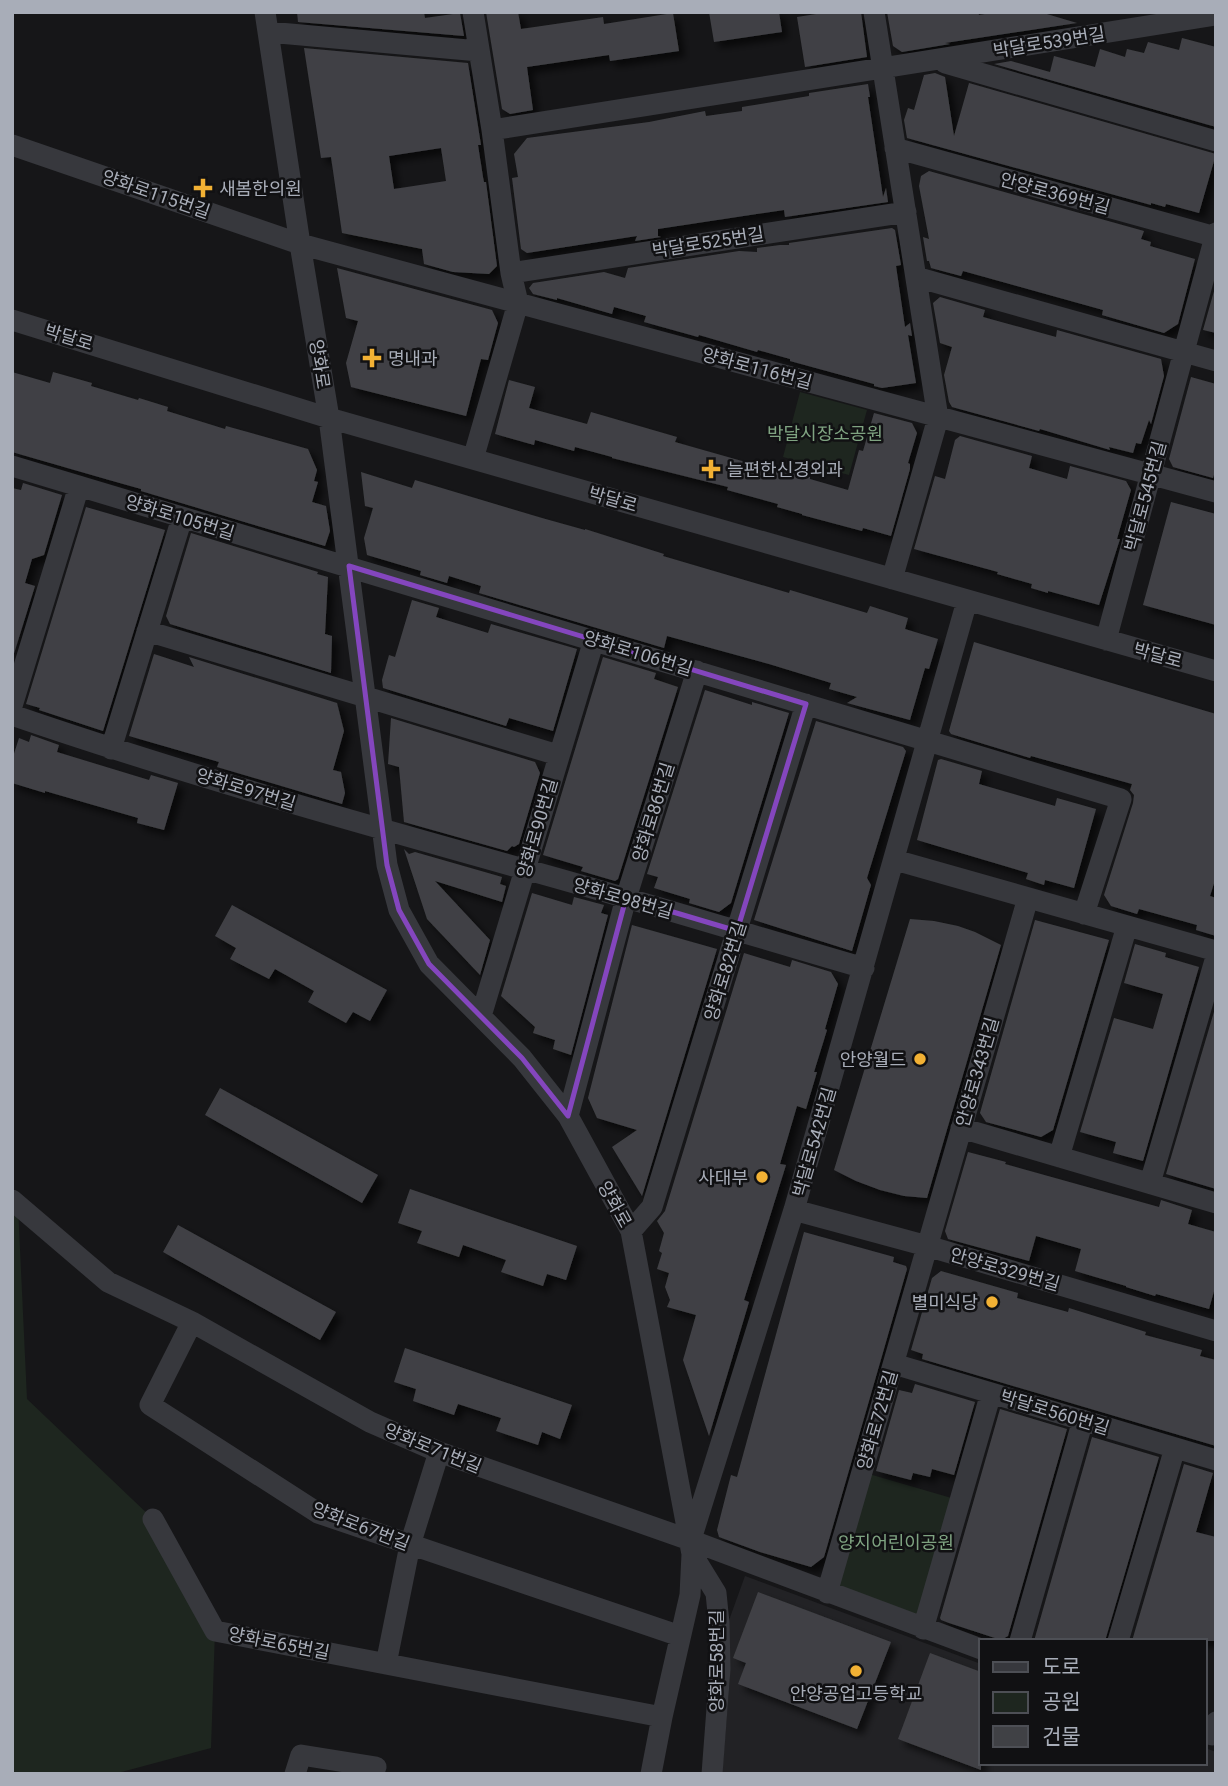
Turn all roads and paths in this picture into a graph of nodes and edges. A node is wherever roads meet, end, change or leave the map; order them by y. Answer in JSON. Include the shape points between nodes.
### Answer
{"nodes":[{"id":1,"x":472,"y":12,"type":"edge"},
{"id":2,"x":874,"y":12,"type":"edge"},
{"id":3,"x":1216,"y":15,"type":"edge"},
{"id":4,"x":267,"y":22,"type":"edge"},
{"id":5,"x":479,"y":51,"type":"junction"},
{"id":6,"x":938,"y":60,"type":"junction"},
{"id":7,"x":883,"y":69,"type":"junction"},
{"id":8,"x":492,"y":130,"type":"junction"},
{"id":9,"x":1216,"y":141,"type":"edge"},
{"id":10,"x":13,"y":144,"type":"edge"},
{"id":11,"x":895,"y":148,"type":"junction"},
{"id":12,"x":906,"y":212,"type":"junction"},
{"id":13,"x":1215,"y":235,"type":"edge"},
{"id":14,"x":300,"y":244,"type":"junction"},
{"id":15,"x":511,"y":273,"type":"junction"},
{"id":16,"x":916,"y":277,"type":"junction"},
{"id":17,"x":518,"y":303,"type":"junction"},
{"id":18,"x":12,"y":320,"type":"edge"},
{"id":19,"x":1184,"y":352,"type":"junction"},
{"id":20,"x":1216,"y":361,"type":"edge"},
{"id":21,"x":329,"y":418,"type":"junction"},
{"id":22,"x":938,"y":418,"type":"junction"},
{"id":23,"x":473,"y":459,"type":"junction"},
{"id":24,"x":12,"y":466,"type":"edge"},
{"id":25,"x":1151,"y":475,"type":"junction"},
{"id":26,"x":79,"y":486,"type":"junction"},
{"id":27,"x":1216,"y":492,"type":"edge"},
{"id":28,"x":182,"y":518,"type":"junction"},
{"id":29,"x":349,"y":566,"type":"junction"},
{"id":30,"x":892,"y":579,"type":"junction"},
{"id":31,"x":967,"y":601,"type":"junction"},
{"id":32,"x":148,"y":631,"type":"junction"},
{"id":33,"x":594,"y":639,"type":"junction"},
{"id":34,"x":1106,"y":640,"type":"junction"},
{"id":35,"x":697,"y":671,"type":"junction"},
{"id":36,"x":1216,"y":671,"type":"edge"},
{"id":37,"x":366,"y":696,"type":"junction"},
{"id":38,"x":806,"y":704,"type":"junction"},
{"id":39,"x":12,"y":706,"type":"edge"},
{"id":40,"x":12,"y":715,"type":"edge"},
{"id":41,"x":927,"y":740,"type":"junction"},
{"id":42,"x":111,"y":749,"type":"junction"},
{"id":43,"x":558,"y":755,"type":"junction"},
{"id":44,"x":382,"y":830,"type":"junction"},
{"id":45,"x":895,"y":860,"type":"junction"},
{"id":46,"x":525,"y":869,"type":"junction"},
{"id":47,"x":626,"y":898,"type":"junction"},
{"id":48,"x":1028,"y":898,"type":"junction"},
{"id":49,"x":1084,"y":914,"type":"junction"},
{"id":50,"x":1127,"y":926,"type":"junction"},
{"id":51,"x":737,"y":931,"type":"junction"},
{"id":52,"x":1216,"y":951,"type":"edge"},
{"id":53,"x":1216,"y":957,"type":"edge"},
{"id":54,"x":864,"y":968,"type":"junction"},
{"id":55,"x":481,"y":1016,"type":"junction"},
{"id":56,"x":568,"y":1116,"type":"junction"},
{"id":57,"x":961,"y":1128,"type":"junction"},
{"id":58,"x":1059,"y":1157,"type":"junction"},
{"id":59,"x":1150,"y":1183,"type":"junction"},
{"id":60,"x":12,"y":1200,"type":"edge"},
{"id":61,"x":1216,"y":1203,"type":"edge"},
{"id":62,"x":794,"y":1210,"type":"junction"},
{"id":63,"x":631,"y":1231,"type":"junction"},
{"id":64,"x":927,"y":1246,"type":"junction"},
{"id":65,"x":191,"y":1322,"type":"junction"},
{"id":66,"x":1216,"y":1331,"type":"edge"},
{"id":67,"x":894,"y":1364,"type":"junction"},
{"id":68,"x":991,"y":1393,"type":"junction"},
{"id":69,"x":1083,"y":1420,"type":"junction"},
{"id":70,"x":1175,"y":1448,"type":"junction"},
{"id":71,"x":439,"y":1452,"type":"junction"},
{"id":72,"x":1216,"y":1460,"type":"edge"},
{"id":73,"x":153,"y":1519,"type":"dead end"},
{"id":74,"x":410,"y":1545,"type":"junction"},
{"id":75,"x":691,"y":1547,"type":"junction"},
{"id":76,"x":827,"y":1593,"type":"junction"},
{"id":77,"x":923,"y":1629,"type":"junction"},
{"id":78,"x":680,"y":1636,"type":"junction"},
{"id":79,"x":1021,"y":1639,"type":"edge"},
{"id":80,"x":1119,"y":1639,"type":"edge"},
{"id":81,"x":979,"y":1648,"type":"edge"},
{"id":82,"x":386,"y":1664,"type":"junction"},
{"id":83,"x":662,"y":1717,"type":"junction"},
{"id":84,"x":376,"y":1767,"type":"dead end"},
{"id":85,"x":649,"y":1771,"type":"edge"},
{"id":86,"x":295,"y":1774,"type":"edge"},
{"id":87,"x":712,"y":1774,"type":"edge"}],
"edges":[{"from":1,"to":5,"type":"street"},
{"from":2,"to":7,"type":"street"},
{"from":3,"to":6,"type":"street","name":"박달로539번길"},
{"from":4,"to":5,"type":"street","name":"양화로"},
{"from":4,"to":14,"type":"street","name":"양화로"},
{"from":5,"to":8,"type":"street"},
{"from":6,"to":7,"type":"street","name":"박달로539번길"},
{"from":6,"to":9,"type":"street"},
{"from":7,"to":8,"type":"street"},
{"from":7,"to":11,"type":"street"},
{"from":8,"to":15,"type":"street"},
{"from":10,"to":14,"type":"street","name":"양화로115번길"},
{"from":11,"to":12,"type":"street"},
{"from":11,"to":13,"type":"street","name":"안양로369번길"},
{"from":12,"to":15,"type":"street","name":"박달로525번길"},
{"from":12,"to":16,"type":"street"},
{"from":13,"to":19,"type":"street","name":"박달로545번길"},
{"from":14,"to":17,"type":"street","name":"양화로116번길"},
{"from":14,"to":21,"type":"street","name":"양화로"},
{"from":15,"to":17,"type":"street"},
{"from":16,"to":19,"type":"street"},
{"from":16,"to":22,"type":"street"},
{"from":17,"to":22,"type":"street","name":"양화로116번길"},
{"from":17,"to":23,"type":"street"},
{"from":18,"to":21,"type":"street","name":"박달로"},
{"from":19,"to":20,"type":"street"},
{"from":19,"to":25,"type":"street","name":"박달로545번길"},
{"from":21,"to":23,"type":"street","name":"박달로"},
{"from":21,"to":29,"type":"street","name":"양화로"},
{"from":22,"to":25,"type":"street","name":"양화로116번길"},
{"from":22,"to":30,"type":"street"},
{"from":23,"to":30,"type":"street","name":"박달로"},
{"from":24,"to":26,"type":"street","name":"양화로105번길"},
{"from":25,"to":27,"type":"street","name":"양화로116번길"},
{"from":25,"to":34,"type":"street","name":"박달로545번길"},
{"from":26,"to":28,"type":"street","name":"양화로105번길"},
{"from":26,"to":39,"type":"street"},
{"from":28,"to":29,"type":"street","name":"양화로105번길"},
{"from":28,"to":32,"type":"street"},
{"from":29,"to":33,"type":"street","name":"양화로106번길"},
{"from":29,"to":37,"type":"street","name":"양화로"},
{"from":30,"to":31,"type":"street","name":"박달로"},
{"from":31,"to":34,"type":"street","name":"박달로"},
{"from":31,"to":41,"type":"street","name":"박달로542번길"},
{"from":32,"to":37,"type":"street"},
{"from":32,"to":42,"type":"street"},
{"from":33,"to":35,"type":"street","name":"양화로106번길"},
{"from":33,"to":43,"type":"street","name":"양화로90번길"},
{"from":34,"to":36,"type":"street","name":"박달로"},
{"from":35,"to":38,"type":"street","name":"양화로106번길"},
{"from":35,"to":47,"type":"street","name":"양화로86번길"},
{"from":37,"to":43,"type":"street"},
{"from":37,"to":44,"type":"street","name":"양화로"},
{"from":38,"to":41,"type":"street","name":"양화로106번길"},
{"from":38,"to":51,"type":"street","name":"양화로82번길"},
{"from":40,"to":42,"type":"street","name":"양화로97번길"},
{"from":41,"to":45,"type":"street","name":"박달로542번길"},
{"from":41,"to":49,"type":"street","via":[[1121,799]]},
{"from":42,"to":44,"type":"street","name":"양화로97번길"},
{"from":43,"to":46,"type":"street","name":"양화로90번길"},
{"from":44,"to":46,"type":"street","name":"양화로98번길"},
{"from":44,"to":55,"type":"street","name":"양화로","via":[[399,910],[429,964]]},
{"from":45,"to":48,"type":"street"},
{"from":45,"to":54,"type":"street","name":"박달로542번길"},
{"from":46,"to":47,"type":"street","name":"양화로98번길"},
{"from":46,"to":55,"type":"street","name":"양화로90번길"},
{"from":47,"to":51,"type":"street","name":"양화로98번길"},
{"from":47,"to":56,"type":"street","name":"양화로86번길"},
{"from":48,"to":49,"type":"street"},
{"from":48,"to":57,"type":"street","name":"안양로343번길"},
{"from":49,"to":50,"type":"street"},
{"from":50,"to":52,"type":"street"},
{"from":50,"to":58,"type":"street"},
{"from":51,"to":54,"type":"street","name":"양화로98번길"},
{"from":51,"to":63,"type":"street","name":"양화로82번길","via":[[652,1208]]},
{"from":53,"to":59,"type":"street"},
{"from":54,"to":62,"type":"street","name":"박달로542번길"},
{"from":55,"to":56,"type":"street","name":"양화로"},
{"from":56,"to":63,"type":"street","name":"양화로"},
{"from":57,"to":58,"type":"street"},
{"from":57,"to":64,"type":"street","name":"안양로343번길"},
{"from":58,"to":59,"type":"street"},
{"from":59,"to":61,"type":"street"},
{"from":60,"to":65,"type":"street","name":"양화로71번길","via":[[108,1282]]},
{"from":62,"to":64,"type":"street","name":"안양로329번길"},
{"from":62,"to":75,"type":"street","name":"박달로542번길"},
{"from":63,"to":75,"type":"street","name":"양화로"},
{"from":64,"to":66,"type":"street","name":"안양로329번길"},
{"from":64,"to":67,"type":"street","name":"양화로72번길"},
{"from":65,"to":71,"type":"street","name":"양화로71번길","via":[[370,1422]]},
{"from":65,"to":74,"type":"street","name":"양화로67번길","via":[[150,1405],[318,1513]]},
{"from":67,"to":68,"type":"street","name":"박달로560번길"},
{"from":67,"to":76,"type":"street","name":"양화로72번길"},
{"from":68,"to":69,"type":"street","name":"박달로560번길"},
{"from":68,"to":77,"type":"street"},
{"from":69,"to":70,"type":"street","name":"박달로560번길"},
{"from":69,"to":79,"type":"street"},
{"from":70,"to":72,"type":"street","name":"박달로560번길"},
{"from":70,"to":80,"type":"street"},
{"from":71,"to":74,"type":"street"},
{"from":71,"to":75,"type":"street","name":"양화로71번길"},
{"from":73,"to":82,"type":"street","name":"양화로65번길","via":[[215,1631]]},
{"from":74,"to":78,"type":"street","name":"양화로67번길"},
{"from":74,"to":82,"type":"street"},
{"from":75,"to":76,"type":"street"},
{"from":75,"to":78,"type":"street","name":"양화로","via":[[690,1595]]},
{"from":75,"to":87,"type":"street","name":"양화로58번길","via":[[716,1593],[719,1623]]},
{"from":76,"to":77,"type":"street"},
{"from":77,"to":81,"type":"street"},
{"from":78,"to":83,"type":"street","name":"양화로"},
{"from":82,"to":83,"type":"street","name":"양화로65번길"},
{"from":83,"to":85,"type":"street","name":"양화로"},
{"from":84,"to":86,"type":"street","via":[[301,1755]]}]}
